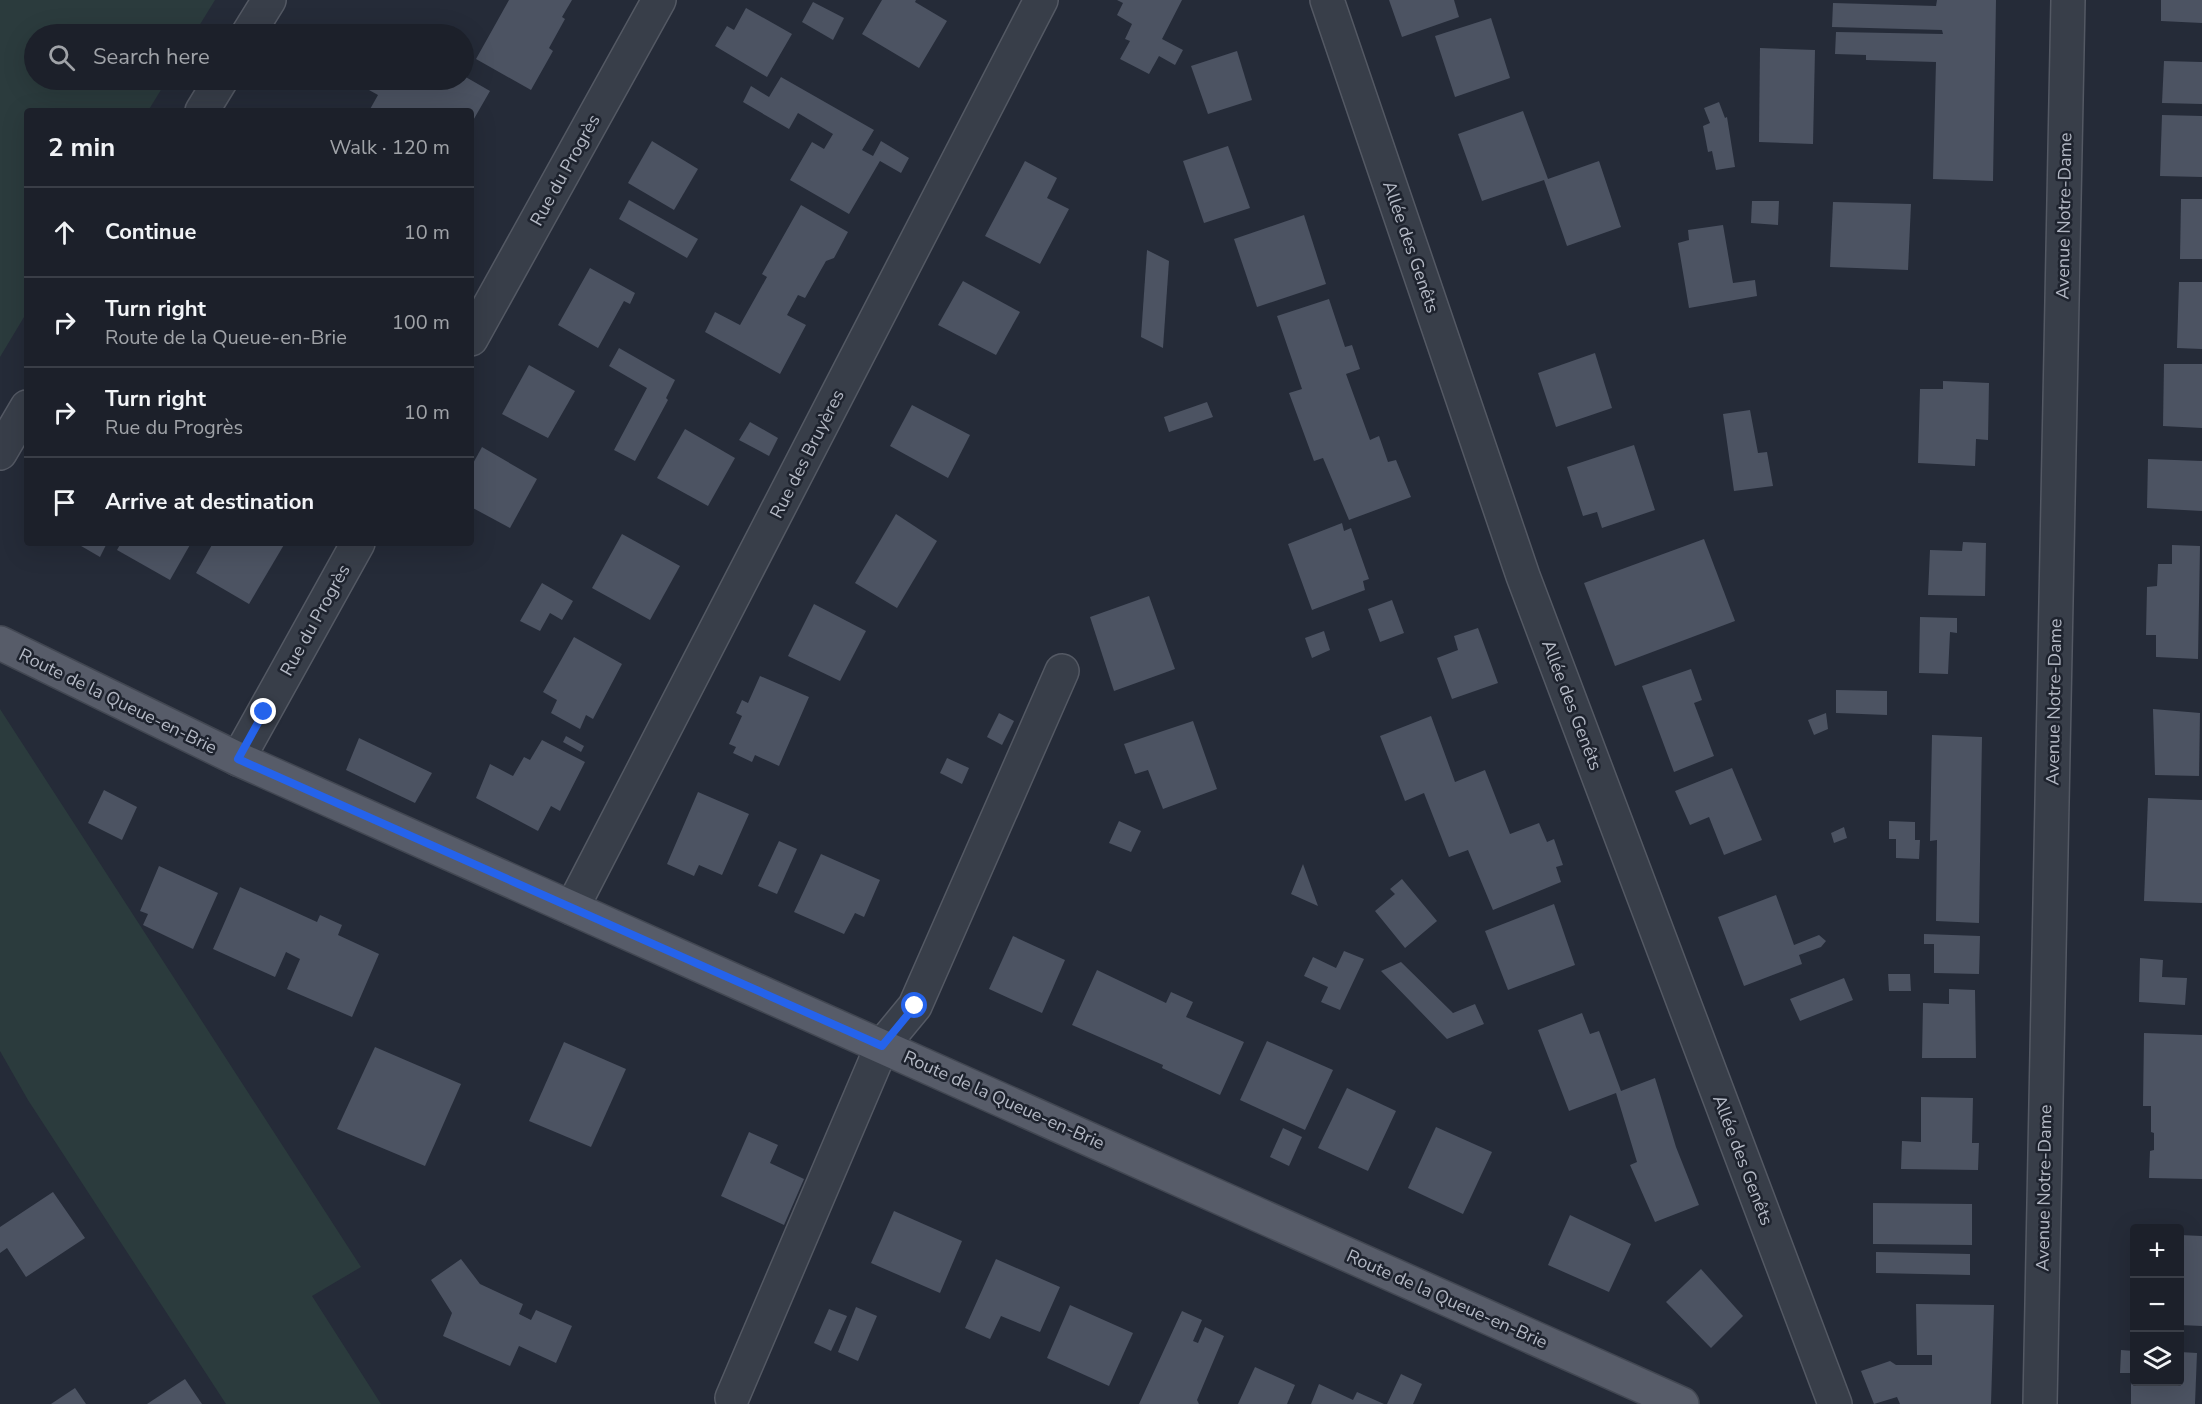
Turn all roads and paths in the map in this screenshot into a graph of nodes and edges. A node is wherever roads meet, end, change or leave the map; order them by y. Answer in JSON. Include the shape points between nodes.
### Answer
{"nodes":[{"id":1,"x":269,"y":0,"type":"edge"},
{"id":2,"x":659,"y":0,"type":"edge"},
{"id":3,"x":1041,"y":0,"type":"edge"},
{"id":4,"x":1327,"y":0,"type":"edge"},
{"id":5,"x":2068,"y":0,"type":"edge"},
{"id":6,"x":254,"y":24,"type":"edge"},
{"id":7,"x":215,"y":90,"type":"edge"},
{"id":8,"x":204,"y":108,"type":"edge"},
{"id":9,"x":474,"y":334,"type":"edge"},
{"id":10,"x":24,"y":412,"type":"edge"},
{"id":11,"x":0,"y":453,"type":"edge"},
{"id":12,"x":356,"y":546,"type":"edge"},
{"id":13,"x":0,"y":643,"type":"edge"},
{"id":14,"x":1062,"y":671,"type":"dead end"},
{"id":15,"x":238,"y":759,"type":"junction"},
{"id":16,"x":572,"y":908,"type":"junction"},
{"id":17,"x":882,"y":1046,"type":"junction"},
{"id":18,"x":732,"y":1398,"type":"dead end"},
{"id":19,"x":1682,"y":1404,"type":"edge"},
{"id":20,"x":1835,"y":1404,"type":"edge"},
{"id":21,"x":2040,"y":1404,"type":"edge"}],
"edges":[{"from":1,"to":6,"type":"street"},
{"from":2,"to":9,"type":"street","name":"Rue du Progrès"},
{"from":3,"to":16,"type":"street","name":"Rue des Bruyères"},
{"from":4,"to":20,"type":"street","name":"Allée des Genêts","via":[[1523,576]]},
{"from":5,"to":21,"type":"street","name":"Avenue Notre-Dame"},
{"from":7,"to":8,"type":"street"},
{"from":10,"to":11,"type":"street"},
{"from":12,"to":15,"type":"street","name":"Rue du Progrès"},
{"from":13,"to":15,"type":"main road","name":"Route de la Queue-en-Brie"},
{"from":14,"to":17,"type":"street","via":[[915,1006]]},
{"from":15,"to":16,"type":"main road","name":"Route de la Queue-en-Brie"},
{"from":16,"to":17,"type":"main road","name":"Route de la Queue-en-Brie"},
{"from":17,"to":18,"type":"street"},
{"from":17,"to":19,"type":"main road","name":"Route de la Queue-en-Brie"}]}
